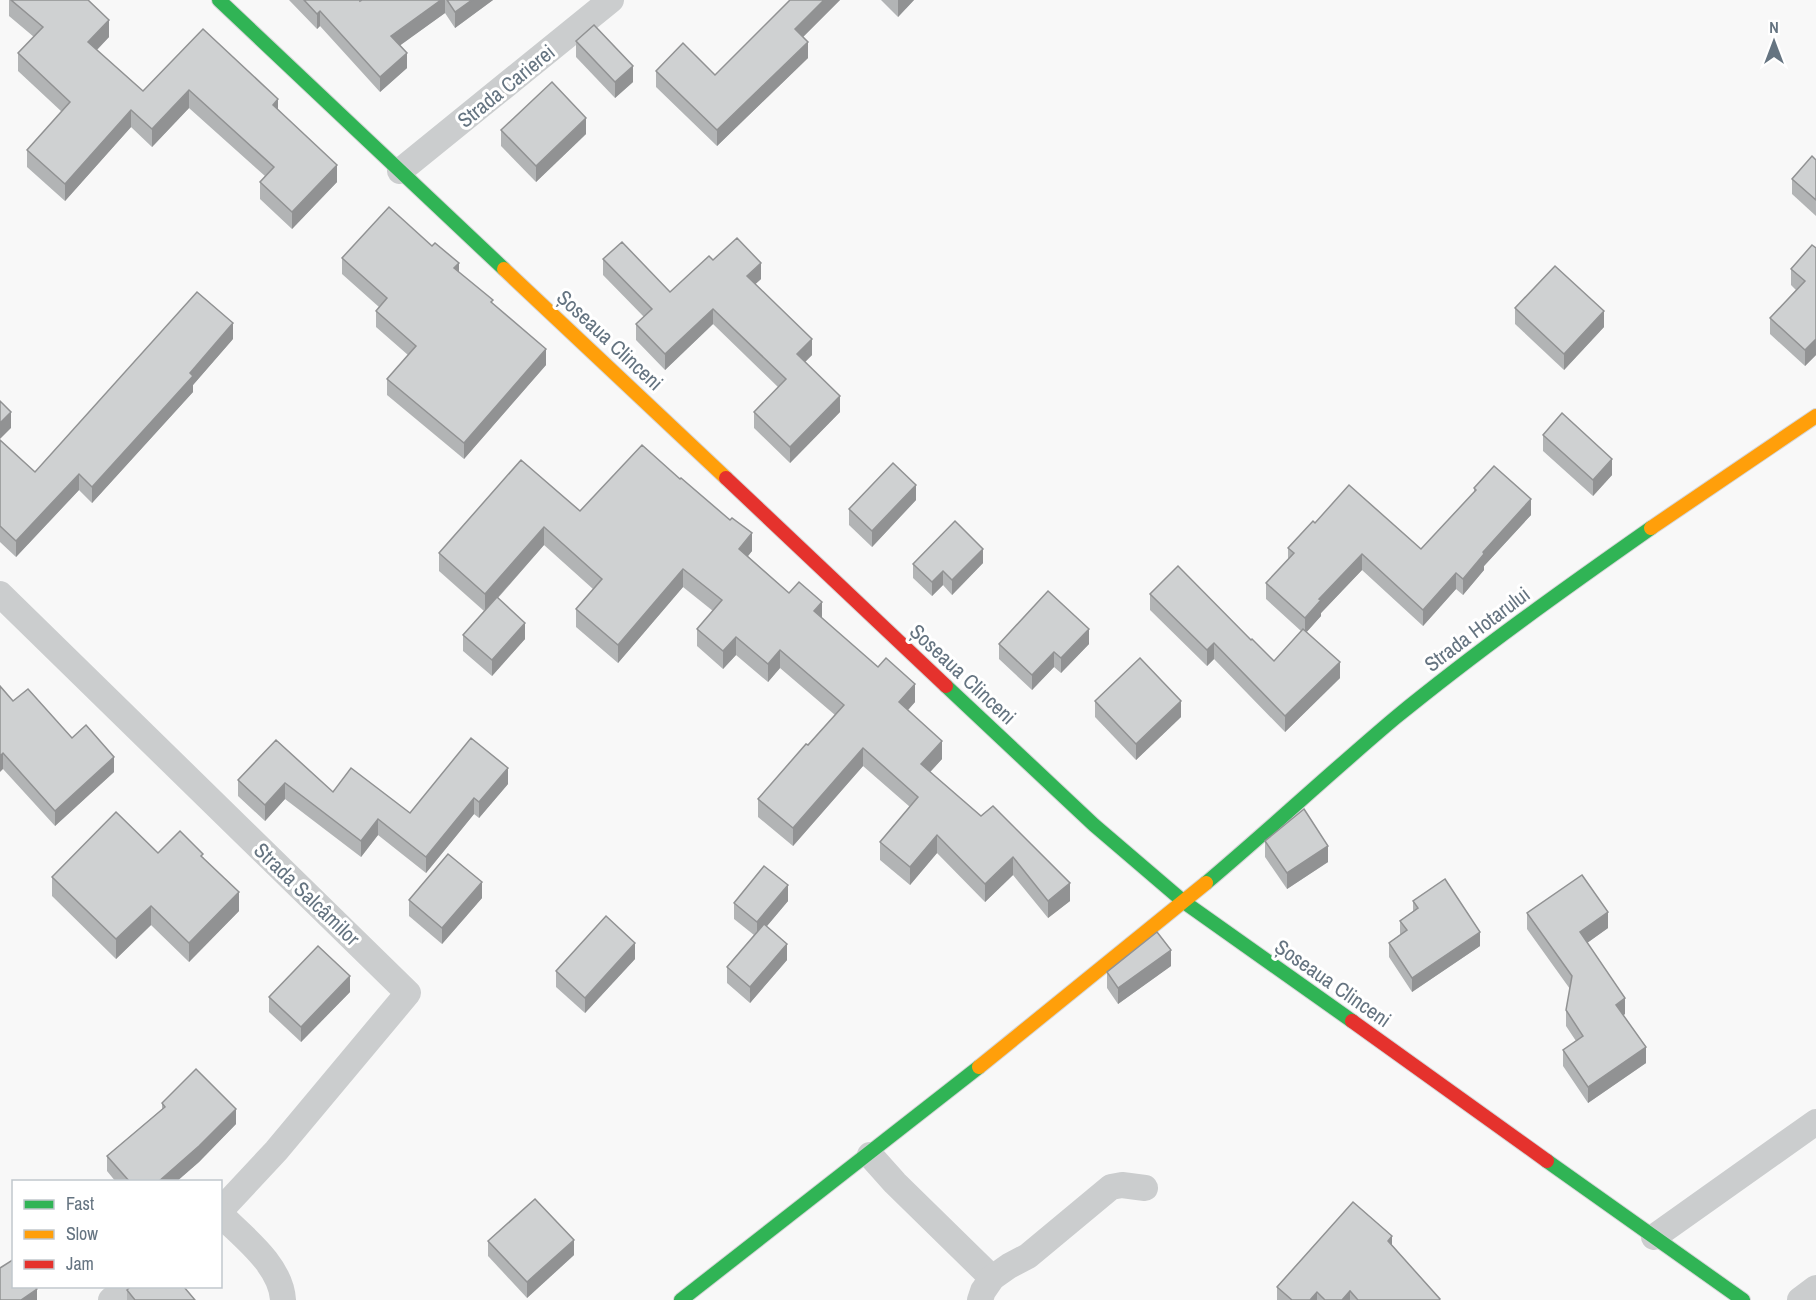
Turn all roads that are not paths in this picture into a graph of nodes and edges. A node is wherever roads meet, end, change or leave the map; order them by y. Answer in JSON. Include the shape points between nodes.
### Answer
{"nodes":[{"id":1,"x":219,"y":0,"type":"edge"},
{"id":2,"x":611,"y":0,"type":"edge"},
{"id":3,"x":400,"y":171,"type":"junction"},
{"id":4,"x":1816,"y":416,"type":"edge"},
{"id":5,"x":0,"y":594,"type":"edge"},
{"id":6,"x":1184,"y":902,"type":"junction"},
{"id":7,"x":1816,"y":1122,"type":"edge"},
{"id":8,"x":870,"y":1155,"type":"junction"},
{"id":9,"x":1145,"y":1188,"type":"dead end"},
{"id":10,"x":222,"y":1211,"type":"edge"},
{"id":11,"x":222,"y":1215,"type":"edge"},
{"id":12,"x":1654,"y":1237,"type":"junction"},
{"id":13,"x":992,"y":1278,"type":"junction"},
{"id":14,"x":127,"y":1288,"type":"edge"},
{"id":15,"x":1816,"y":1288,"type":"edge"},
{"id":16,"x":111,"y":1300,"type":"edge"},
{"id":17,"x":283,"y":1300,"type":"edge"},
{"id":18,"x":681,"y":1300,"type":"edge"},
{"id":19,"x":980,"y":1300,"type":"edge"},
{"id":20,"x":1743,"y":1300,"type":"edge"},
{"id":21,"x":1800,"y":1300,"type":"edge"}],
"edges":[{"from":1,"to":3,"type":"main road","name":"Șoseaua Clinceni"},
{"from":2,"to":3,"type":"street","name":"Strada Carierei"},
{"from":3,"to":6,"type":"main road","name":"Șoseaua Clinceni","via":[[1085,817]]},
{"from":4,"to":6,"type":"main road","name":"Strada Hotarului","via":[[1701,492],[1433,688]]},
{"from":5,"to":10,"type":"street","name":"Strada Salcâmilor","via":[[408,993]]},
{"from":6,"to":8,"type":"main road","name":"Strada Hotarului"},
{"from":6,"to":12,"type":"main road","name":"Șoseaua Clinceni"},
{"from":7,"to":12,"type":"street"},
{"from":8,"to":13,"type":"street"},
{"from":8,"to":18,"type":"main road","name":"Strada Hotarului"},
{"from":9,"to":13,"type":"street","via":[[1111,1187],[1028,1256]]},
{"from":11,"to":17,"type":"street","via":[[267,1260]]},
{"from":12,"to":20,"type":"main road","name":"Șoseaua Clinceni"},
{"from":13,"to":19,"type":"street"},
{"from":14,"to":16,"type":"street"},
{"from":15,"to":21,"type":"street"}]}
